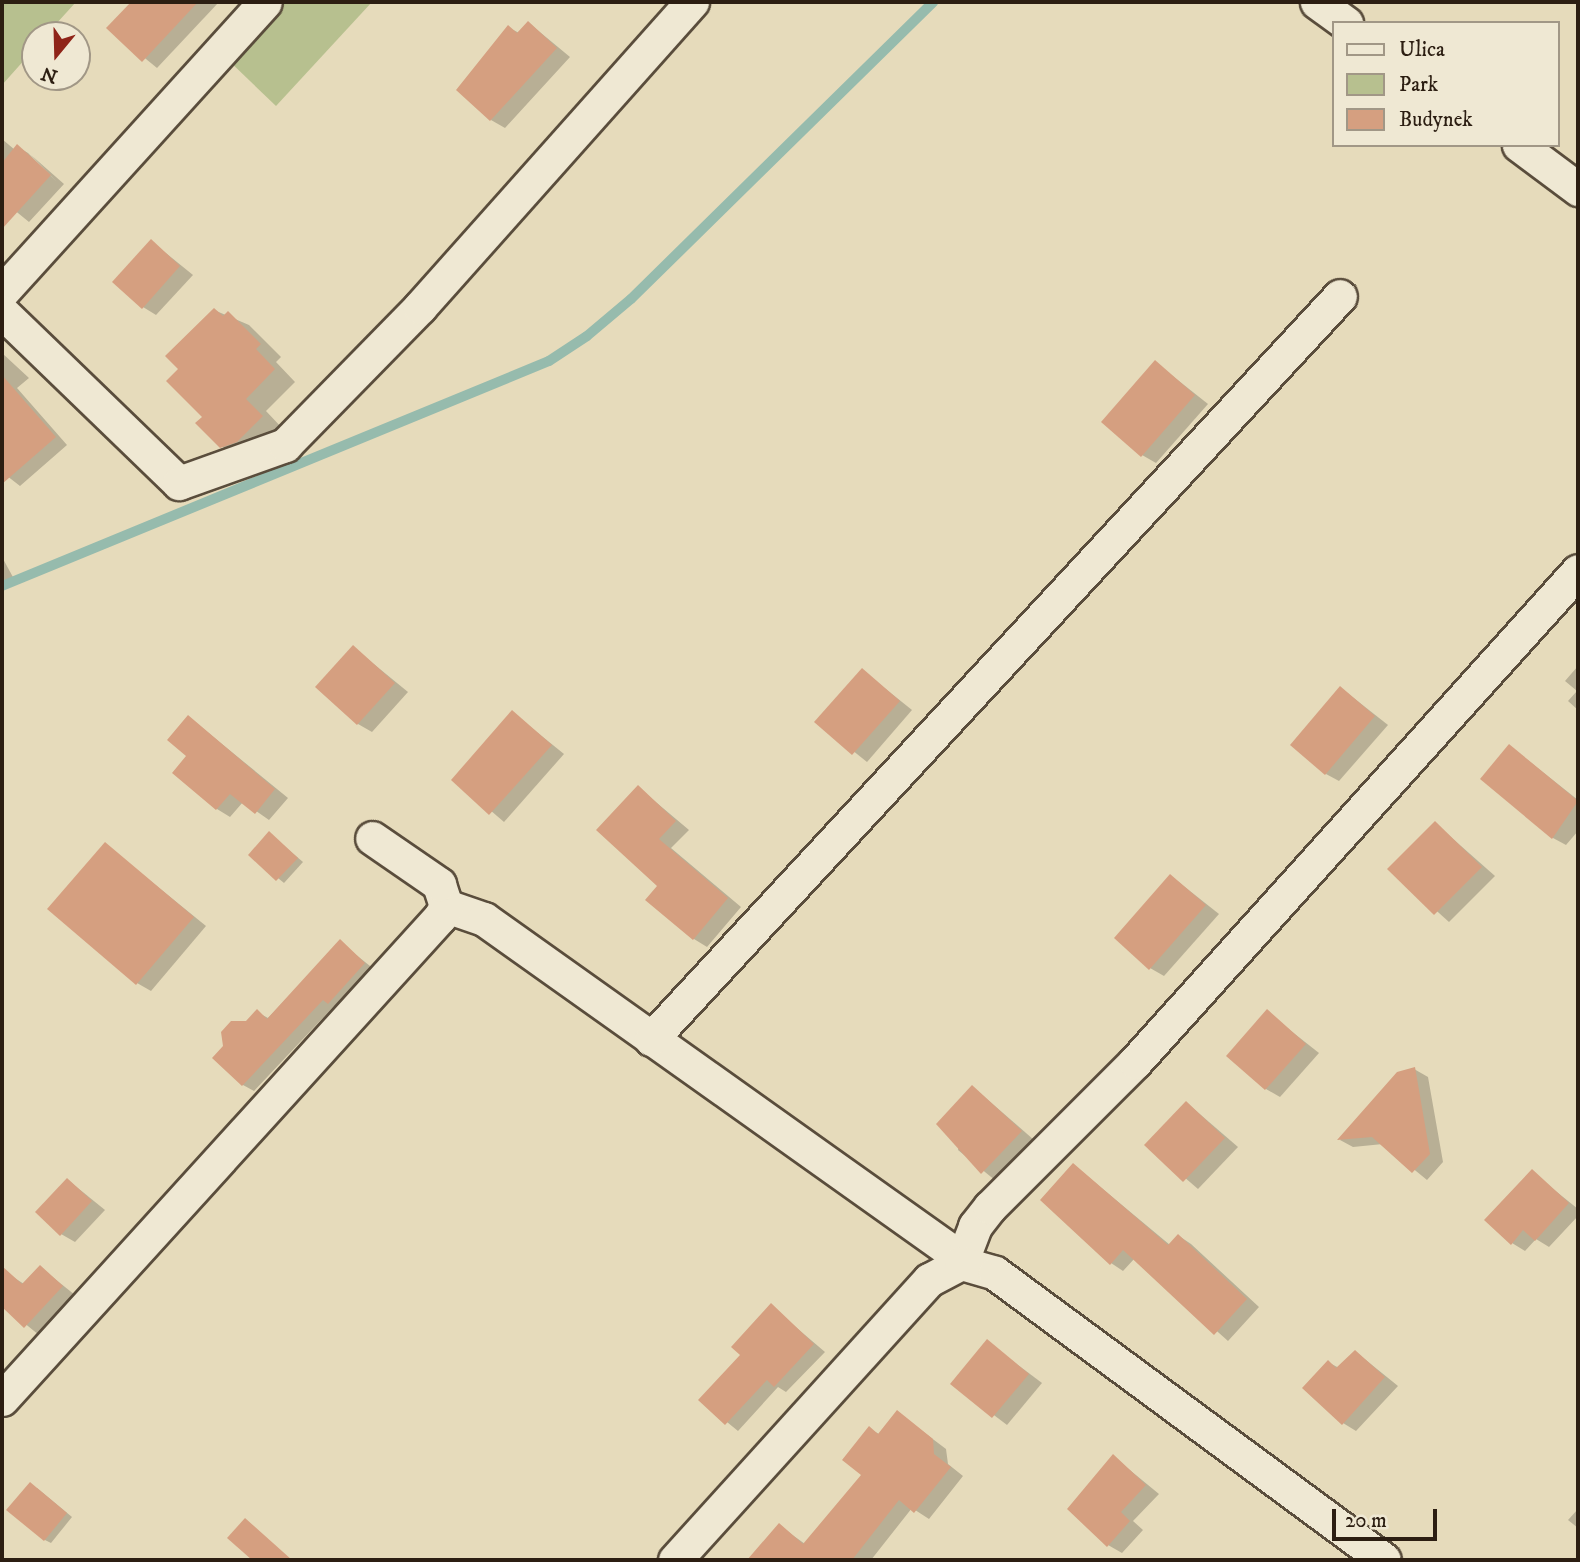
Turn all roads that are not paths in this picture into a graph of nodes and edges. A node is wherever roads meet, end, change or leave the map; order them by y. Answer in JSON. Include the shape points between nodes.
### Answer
{"nodes":[{"id":1,"x":265,"y":2,"type":"edge"},
{"id":2,"x":692,"y":2,"type":"edge"},
{"id":3,"x":1317,"y":2,"type":"edge"},
{"id":4,"x":1343,"y":21,"type":"edge"},
{"id":5,"x":1521,"y":147,"type":"edge"},
{"id":6,"x":1578,"y":189,"type":"edge"},
{"id":7,"x":2,"y":292,"type":"edge"},
{"id":8,"x":1340,"y":296,"type":"dead end"},
{"id":9,"x":2,"y":312,"type":"edge"},
{"id":10,"x":1578,"y":571,"type":"edge"},
{"id":11,"x":372,"y":838,"type":"dead end"},
{"id":12,"x":446,"y":906,"type":"junction"},
{"id":13,"x":651,"y":1039,"type":"junction"},
{"id":14,"x":961,"y":1263,"type":"junction"},
{"id":15,"x":2,"y":1399,"type":"edge"},
{"id":16,"x":675,"y":1560,"type":"edge"},
{"id":17,"x":1384,"y":1560,"type":"edge"}],
"edges":[{"from":1,"to":7,"type":"street"},
{"from":2,"to":9,"type":"street","via":[[420,307],[285,445],[179,483]]},
{"from":3,"to":4,"type":"street"},
{"from":5,"to":6,"type":"street"},
{"from":8,"to":13,"type":"street"},
{"from":10,"to":14,"type":"street","via":[[1135,1062],[990,1207],[975,1226]]},
{"from":11,"to":12,"type":"street","via":[[439,884]]},
{"from":12,"to":13,"type":"street","via":[[459,906],[484,919]]},
{"from":12,"to":15,"type":"street"},
{"from":13,"to":14,"type":"street","via":[[951,1251]]},
{"from":14,"to":16,"type":"street","via":[[929,1280]]},
{"from":14,"to":17,"type":"street","via":[[995,1273]]}]}
